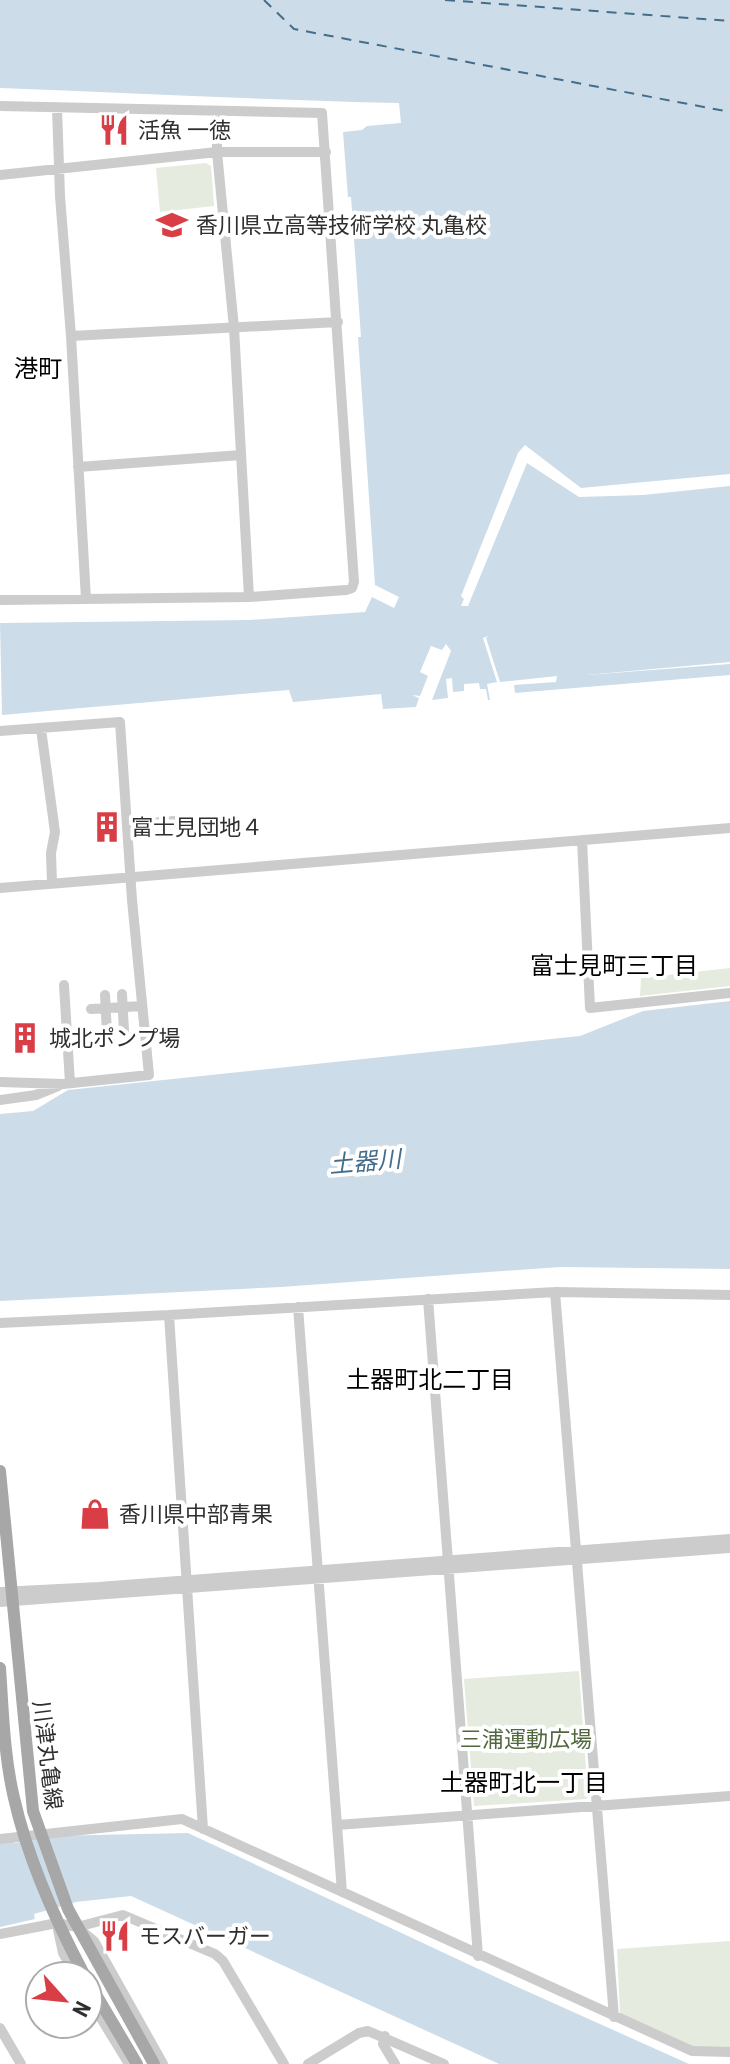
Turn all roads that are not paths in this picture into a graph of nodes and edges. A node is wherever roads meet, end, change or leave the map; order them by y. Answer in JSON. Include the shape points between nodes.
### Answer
{"nodes":[{"id":1,"x":0,"y":106,"type":"edge"},
{"id":2,"x":57,"y":108,"type":"junction"},
{"id":3,"x":217,"y":112,"type":"junction"},
{"id":4,"x":217,"y":152,"type":"junction"},
{"id":5,"x":326,"y":152,"type":"junction"},
{"id":6,"x":59,"y":168,"type":"junction"},
{"id":7,"x":0,"y":173,"type":"edge"},
{"id":8,"x":338,"y":322,"type":"junction"},
{"id":9,"x":234,"y":328,"type":"junction"},
{"id":10,"x":71,"y":336,"type":"junction"},
{"id":11,"x":241,"y":455,"type":"junction"},
{"id":12,"x":78,"y":467,"type":"junction"},
{"id":13,"x":249,"y":597,"type":"junction"},
{"id":14,"x":86,"y":599,"type":"junction"},
{"id":15,"x":0,"y":600,"type":"edge"},
{"id":16,"x":41,"y":729,"type":"junction"},
{"id":17,"x":0,"y":731,"type":"edge"},
{"id":18,"x":186,"y":820,"type":"dead end"},
{"id":19,"x":128,"y":825,"type":"junction"},
{"id":20,"x":730,"y":828,"type":"edge"},
{"id":21,"x":582,"y":840,"type":"junction"},
{"id":22,"x":131,"y":877,"type":"junction"},
{"id":23,"x":52,"y":883,"type":"junction"},
{"id":24,"x":0,"y":888,"type":"edge"},
{"id":25,"x":64,"y":985,"type":"dead end"},
{"id":26,"x":730,"y":993,"type":"edge"},
{"id":27,"x":122,"y":994,"type":"dead end"},
{"id":28,"x":105,"y":995,"type":"dead end"},
{"id":29,"x":142,"y":1006,"type":"junction"},
{"id":30,"x":123,"y":1007,"type":"junction"},
{"id":31,"x":105,"y":1008,"type":"junction"},
{"id":32,"x":91,"y":1009,"type":"dead end"},
{"id":33,"x":124,"y":1031,"type":"dead end"},
{"id":34,"x":107,"y":1033,"type":"dead end"},
{"id":35,"x":0,"y":1082,"type":"edge"},
{"id":36,"x":66,"y":1083,"type":"junction"},
{"id":37,"x":0,"y":1100,"type":"edge"},
{"id":38,"x":555,"y":1292,"type":"junction"},
{"id":39,"x":730,"y":1295,"type":"edge"},
{"id":40,"x":428,"y":1299,"type":"junction"},
{"id":41,"x":298,"y":1307,"type":"junction"},
{"id":42,"x":169,"y":1315,"type":"junction"},
{"id":43,"x":0,"y":1323,"type":"edge"},
{"id":44,"x":0,"y":1471,"type":"edge"},
{"id":45,"x":730,"y":1539,"type":"edge"},
{"id":46,"x":730,"y":1548,"type":"edge"},
{"id":47,"x":578,"y":1555,"type":"junction"},
{"id":48,"x":448,"y":1564,"type":"junction"},
{"id":49,"x":317,"y":1575,"type":"junction"},
{"id":50,"x":187,"y":1584,"type":"junction"},
{"id":51,"x":6,"y":1597,"type":"edge"},
{"id":52,"x":0,"y":1668,"type":"edge"},
{"id":53,"x":730,"y":1796,"type":"edge"},
{"id":54,"x":597,"y":1805,"type":"junction"},
{"id":55,"x":466,"y":1814,"type":"junction"},
{"id":56,"x":337,"y":1825,"type":"junction"},
{"id":57,"x":203,"y":1829,"type":"junction"},
{"id":58,"x":41,"y":1835,"type":"junction"},
{"id":59,"x":25,"y":1838,"type":"junction"},
{"id":60,"x":0,"y":1839,"type":"edge"},
{"id":61,"x":342,"y":1892,"type":"junction"},
{"id":62,"x":55,"y":1918,"type":"junction"},
{"id":63,"x":77,"y":1927,"type":"junction"},
{"id":64,"x":0,"y":1934,"type":"edge"},
{"id":65,"x":478,"y":1956,"type":"junction"},
{"id":66,"x":67,"y":1960,"type":"edge"},
{"id":67,"x":77,"y":1960,"type":"edge"},
{"id":68,"x":104,"y":2008,"type":"edge"},
{"id":69,"x":614,"y":2017,"type":"junction"},
{"id":70,"x":104,"y":2023,"type":"edge"},
{"id":71,"x":0,"y":2028,"type":"edge"},
{"id":72,"x":385,"y":2036,"type":"junction"},
{"id":73,"x":730,"y":2052,"type":"edge"},
{"id":74,"x":21,"y":2064,"type":"edge"},
{"id":75,"x":129,"y":2064,"type":"edge"},
{"id":76,"x":137,"y":2064,"type":"edge"},
{"id":77,"x":154,"y":2064,"type":"edge"},
{"id":78,"x":163,"y":2064,"type":"edge"},
{"id":79,"x":284,"y":2064,"type":"edge"},
{"id":80,"x":308,"y":2064,"type":"edge"},
{"id":81,"x":395,"y":2064,"type":"edge"},
{"id":82,"x":444,"y":2064,"type":"edge"}],
"edges":[{"from":1,"to":2,"type":"street"},
{"from":2,"to":3,"type":"street"},
{"from":2,"to":6,"type":"street"},
{"from":3,"to":4,"type":"street"},
{"from":3,"to":5,"type":"street","via":[[322,113]]},
{"from":4,"to":5,"type":"street"},
{"from":4,"to":6,"type":"street"},
{"from":4,"to":9,"type":"street"},
{"from":5,"to":8,"type":"street"},
{"from":6,"to":7,"type":"street"},
{"from":6,"to":10,"type":"street"},
{"from":8,"to":9,"type":"street"},
{"from":8,"to":13,"type":"street","via":[[354,582],[346,590]]},
{"from":9,"to":10,"type":"street"},
{"from":9,"to":11,"type":"street"},
{"from":10,"to":12,"type":"street"},
{"from":11,"to":12,"type":"street"},
{"from":11,"to":13,"type":"street"},
{"from":12,"to":14,"type":"street"},
{"from":13,"to":14,"type":"street"},
{"from":14,"to":15,"type":"street"},
{"from":16,"to":17,"type":"street"},
{"from":16,"to":19,"type":"street","via":[[120,722]]},
{"from":16,"to":23,"type":"street","via":[[55,832]]},
{"from":18,"to":19,"type":"street"},
{"from":19,"to":22,"type":"street"},
{"from":20,"to":21,"type":"street"},
{"from":21,"to":22,"type":"street"},
{"from":21,"to":26,"type":"street","via":[[590,1008]]},
{"from":22,"to":23,"type":"street"},
{"from":22,"to":29,"type":"street"},
{"from":23,"to":24,"type":"street"},
{"from":25,"to":36,"type":"street"},
{"from":27,"to":30,"type":"street"},
{"from":28,"to":31,"type":"street"},
{"from":29,"to":30,"type":"street"},
{"from":29,"to":36,"type":"street","via":[[149,1075]]},
{"from":30,"to":31,"type":"street"},
{"from":30,"to":33,"type":"street"},
{"from":31,"to":32,"type":"street"},
{"from":31,"to":34,"type":"street"},
{"from":35,"to":36,"type":"street"},
{"from":36,"to":37,"type":"street","via":[[36,1095]]},
{"from":38,"to":39,"type":"street"},
{"from":38,"to":40,"type":"street"},
{"from":38,"to":47,"type":"street"},
{"from":40,"to":41,"type":"street"},
{"from":40,"to":48,"type":"street"},
{"from":41,"to":42,"type":"street"},
{"from":41,"to":49,"type":"street"},
{"from":42,"to":43,"type":"street"},
{"from":42,"to":50,"type":"street"},
{"from":44,"to":51,"type":"main road","name":"川津丸亀線"},
{"from":45,"to":47,"type":"street"},
{"from":46,"to":47,"type":"street"},
{"from":47,"to":48,"type":"street"},
{"from":47,"to":54,"type":"street"},
{"from":48,"to":49,"type":"street"},
{"from":48,"to":55,"type":"street"},
{"from":49,"to":50,"type":"street"},
{"from":49,"to":56,"type":"street"},
{"from":50,"to":51,"type":"street"},
{"from":50,"to":57,"type":"street"},
{"from":51,"to":58,"type":"main road","name":"川津丸亀線","via":[[26,1764]]},
{"from":52,"to":59,"type":"main road","name":"川津丸亀線","via":[[9,1770]]},
{"from":53,"to":54,"type":"street"},
{"from":54,"to":55,"type":"street"},
{"from":54,"to":69,"type":"street"},
{"from":55,"to":56,"type":"street"},
{"from":55,"to":65,"type":"street"},
{"from":56,"to":61,"type":"street"},
{"from":57,"to":58,"type":"street","via":[[182,1819]]},
{"from":57,"to":61,"type":"street"},
{"from":58,"to":59,"type":"street"},
{"from":58,"to":63,"type":"main road","name":"川津丸亀線"},
{"from":59,"to":60,"type":"street"},
{"from":59,"to":62,"type":"main road","name":"川津丸亀線"},
{"from":61,"to":65,"type":"street"},
{"from":62,"to":63,"type":"street"},
{"from":62,"to":64,"type":"street"},
{"from":62,"to":66,"type":"street"},
{"from":62,"to":67,"type":"main road","name":"川津丸亀線"},
{"from":63,"to":77,"type":"main road","name":"川津丸亀線"},
{"from":63,"to":78,"type":"street","via":[[94,1941]]},
{"from":63,"to":79,"type":"street","via":[[127,1915],[219,1956]]},
{"from":65,"to":69,"type":"street"},
{"from":68,"to":76,"type":"main road","name":"川津丸亀線"},
{"from":69,"to":73,"type":"street","via":[[692,2051]]},
{"from":70,"to":75,"type":"street"},
{"from":71,"to":74,"type":"street"},
{"from":72,"to":80,"type":"street","via":[[363,2031]]},
{"from":72,"to":81,"type":"street","via":[[383,2044]]},
{"from":72,"to":82,"type":"street"}]}
